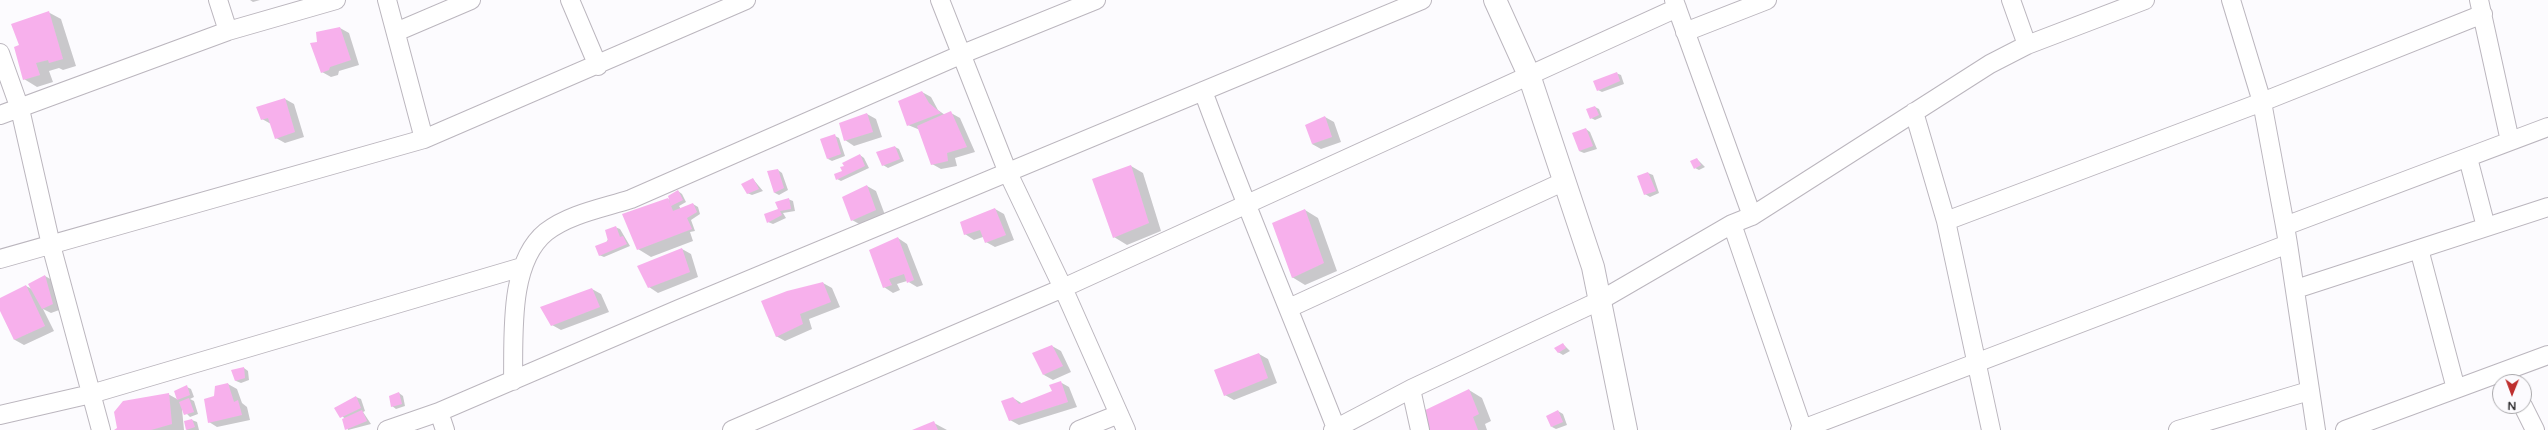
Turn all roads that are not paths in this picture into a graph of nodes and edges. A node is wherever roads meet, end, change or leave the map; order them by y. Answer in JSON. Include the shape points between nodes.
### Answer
{"nodes":[{"id":1,"x":218,"y":0,"type":"edge"},
{"id":2,"x":336,"y":0,"type":"edge"},
{"id":3,"x":387,"y":0,"type":"edge"},
{"id":4,"x":471,"y":0,"type":"edge"},
{"id":5,"x":570,"y":0,"type":"edge"},
{"id":6,"x":746,"y":0,"type":"edge"},
{"id":7,"x":940,"y":0,"type":"edge"},
{"id":8,"x":1096,"y":0,"type":"edge"},
{"id":9,"x":1422,"y":0,"type":"edge"},
{"id":10,"x":1495,"y":0,"type":"edge"},
{"id":11,"x":1767,"y":0,"type":"edge"},
{"id":12,"x":2011,"y":0,"type":"edge"},
{"id":13,"x":2145,"y":0,"type":"edge"},
{"id":14,"x":2231,"y":0,"type":"edge"},
{"id":15,"x":1675,"y":4,"type":"edge"},
{"id":16,"x":2481,"y":7,"type":"edge"},
{"id":17,"x":228,"y":31,"type":"junction"},
{"id":18,"x":396,"y":32,"type":"junction"},
{"id":19,"x":1685,"y":32,"type":"junction"},
{"id":20,"x":2027,"y":45,"type":"junction"},
{"id":21,"x":0,"y":53,"type":"edge"},
{"id":22,"x":960,"y":55,"type":"junction"},
{"id":23,"x":598,"y":66,"type":"junction"},
{"id":24,"x":1529,"y":76,"type":"junction"},
{"id":25,"x":1203,"y":91,"type":"junction"},
{"id":26,"x":2262,"y":102,"type":"junction"},
{"id":27,"x":20,"y":109,"type":"junction"},
{"id":28,"x":1914,"y":112,"type":"junction"},
{"id":29,"x":0,"y":115,"type":"edge"},
{"id":30,"x":2548,"y":127,"type":"edge"},
{"id":31,"x":424,"y":139,"type":"junction"},
{"id":32,"x":2510,"y":142,"type":"junction"},
{"id":33,"x":2468,"y":158,"type":"junction"},
{"id":34,"x":1008,"y":173,"type":"junction"},
{"id":35,"x":1565,"y":181,"type":"junction"},
{"id":36,"x":1245,"y":206,"type":"junction"},
{"id":37,"x":2548,"y":207,"type":"edge"},
{"id":38,"x":1752,"y":216,"type":"junction"},
{"id":39,"x":1946,"y":221,"type":"junction"},
{"id":40,"x":1732,"y":224,"type":"junction"},
{"id":41,"x":2284,"y":226,"type":"junction"},
{"id":42,"x":2486,"y":227,"type":"junction"},
{"id":43,"x":2288,"y":244,"type":"junction"},
{"id":44,"x":51,"y":245,"type":"junction"},
{"id":45,"x":2419,"y":249,"type":"junction"},
{"id":46,"x":0,"y":259,"type":"edge"},
{"id":47,"x":522,"y":267,"type":"junction"},
{"id":48,"x":1063,"y":288,"type":"junction"},
{"id":49,"x":2296,"y":289,"type":"junction"},
{"id":50,"x":1602,"y":300,"type":"junction"},
{"id":51,"x":1289,"y":308,"type":"junction"},
{"id":52,"x":2548,"y":355,"type":"edge"},
{"id":53,"x":1976,"y":364,"type":"junction"},
{"id":54,"x":2513,"y":374,"type":"edge"},
{"id":55,"x":2492,"y":380,"type":"edge"},
{"id":56,"x":513,"y":381,"type":"junction"},
{"id":57,"x":1412,"y":389,"type":"junction"},
{"id":58,"x":2456,"y":389,"type":"junction"},
{"id":59,"x":2309,"y":391,"type":"junction"},
{"id":60,"x":91,"y":394,"type":"junction"},
{"id":61,"x":439,"y":412,"type":"junction"},
{"id":62,"x":2527,"y":414,"type":"edge"},
{"id":63,"x":0,"y":415,"type":"edge"},
{"id":64,"x":1122,"y":422,"type":"edge"},
{"id":65,"x":1334,"y":429,"type":"edge"},
{"id":66,"x":101,"y":430,"type":"edge"},
{"id":67,"x":387,"y":430,"type":"edge"},
{"id":68,"x":445,"y":430,"type":"edge"},
{"id":69,"x":732,"y":430,"type":"edge"},
{"id":70,"x":1079,"y":430,"type":"edge"},
{"id":71,"x":1420,"y":430,"type":"edge"},
{"id":72,"x":1626,"y":430,"type":"edge"},
{"id":73,"x":1802,"y":430,"type":"edge"},
{"id":74,"x":1990,"y":430,"type":"edge"},
{"id":75,"x":2178,"y":430,"type":"edge"},
{"id":76,"x":2316,"y":430,"type":"edge"},
{"id":77,"x":2345,"y":430,"type":"edge"},
{"id":78,"x":2535,"y":430,"type":"edge"}],
"edges":[{"from":1,"to":17,"type":"street"},
{"from":2,"to":17,"type":"street"},
{"from":3,"to":18,"type":"street"},
{"from":4,"to":18,"type":"street"},
{"from":5,"to":23,"type":"street"},
{"from":6,"to":23,"type":"street"},
{"from":7,"to":22,"type":"street"},
{"from":8,"to":22,"type":"street"},
{"from":9,"to":25,"type":"street"},
{"from":10,"to":24,"type":"street"},
{"from":11,"to":19,"type":"street"},
{"from":12,"to":20,"type":"street"},
{"from":13,"to":20,"type":"street"},
{"from":14,"to":26,"type":"street"},
{"from":15,"to":19,"type":"street"},
{"from":15,"to":24,"type":"street"},
{"from":16,"to":26,"type":"street"},
{"from":16,"to":32,"type":"street"},
{"from":17,"to":27,"type":"street"},
{"from":18,"to":31,"type":"street"},
{"from":19,"to":38,"type":"street"},
{"from":20,"to":28,"type":"street","via":[[1990,64]]},
{"from":21,"to":27,"type":"street"},
{"from":22,"to":34,"type":"street"},
{"from":22,"to":47,"type":"street","via":[[631,199],[574,216],[546,232],[532,246]]},
{"from":23,"to":31,"type":"street"},
{"from":24,"to":35,"type":"street"},
{"from":24,"to":36,"type":"street"},
{"from":25,"to":34,"type":"street"},
{"from":25,"to":36,"type":"street"},
{"from":26,"to":39,"type":"street"},
{"from":26,"to":41,"type":"street"},
{"from":27,"to":29,"type":"street"},
{"from":27,"to":44,"type":"street"},
{"from":28,"to":38,"type":"street"},
{"from":28,"to":39,"type":"street"},
{"from":30,"to":32,"type":"street"},
{"from":31,"to":44,"type":"street"},
{"from":32,"to":33,"type":"street"},
{"from":33,"to":41,"type":"street"},
{"from":33,"to":42,"type":"street"},
{"from":34,"to":48,"type":"street"},
{"from":34,"to":56,"type":"street"},
{"from":35,"to":50,"type":"street"},
{"from":35,"to":51,"type":"street"},
{"from":36,"to":48,"type":"street"},
{"from":36,"to":51,"type":"street"},
{"from":37,"to":42,"type":"street"},
{"from":38,"to":40,"type":"street"},
{"from":39,"to":53,"type":"street"},
{"from":40,"to":50,"type":"street"},
{"from":40,"to":73,"type":"street"},
{"from":41,"to":43,"type":"street"},
{"from":42,"to":45,"type":"street"},
{"from":43,"to":49,"type":"street"},
{"from":43,"to":53,"type":"street"},
{"from":44,"to":46,"type":"street"},
{"from":44,"to":60,"type":"street"},
{"from":45,"to":49,"type":"street"},
{"from":45,"to":58,"type":"street"},
{"from":47,"to":56,"type":"street","via":[[516,310]]},
{"from":47,"to":60,"type":"street"},
{"from":48,"to":64,"type":"street"},
{"from":48,"to":69,"type":"street"},
{"from":49,"to":59,"type":"street"},
{"from":50,"to":57,"type":"street"},
{"from":50,"to":72,"type":"street"},
{"from":51,"to":65,"type":"street"},
{"from":52,"to":54,"type":"street"},
{"from":53,"to":73,"type":"street"},
{"from":53,"to":74,"type":"street"},
{"from":55,"to":58,"type":"street"},
{"from":56,"to":61,"type":"street"},
{"from":57,"to":65,"type":"street"},
{"from":57,"to":71,"type":"street"},
{"from":58,"to":77,"type":"street"},
{"from":59,"to":75,"type":"street"},
{"from":59,"to":76,"type":"street"},
{"from":60,"to":63,"type":"street"},
{"from":60,"to":66,"type":"street"},
{"from":61,"to":67,"type":"street"},
{"from":61,"to":68,"type":"street"},
{"from":62,"to":78,"type":"street"},
{"from":64,"to":70,"type":"street"}]}
